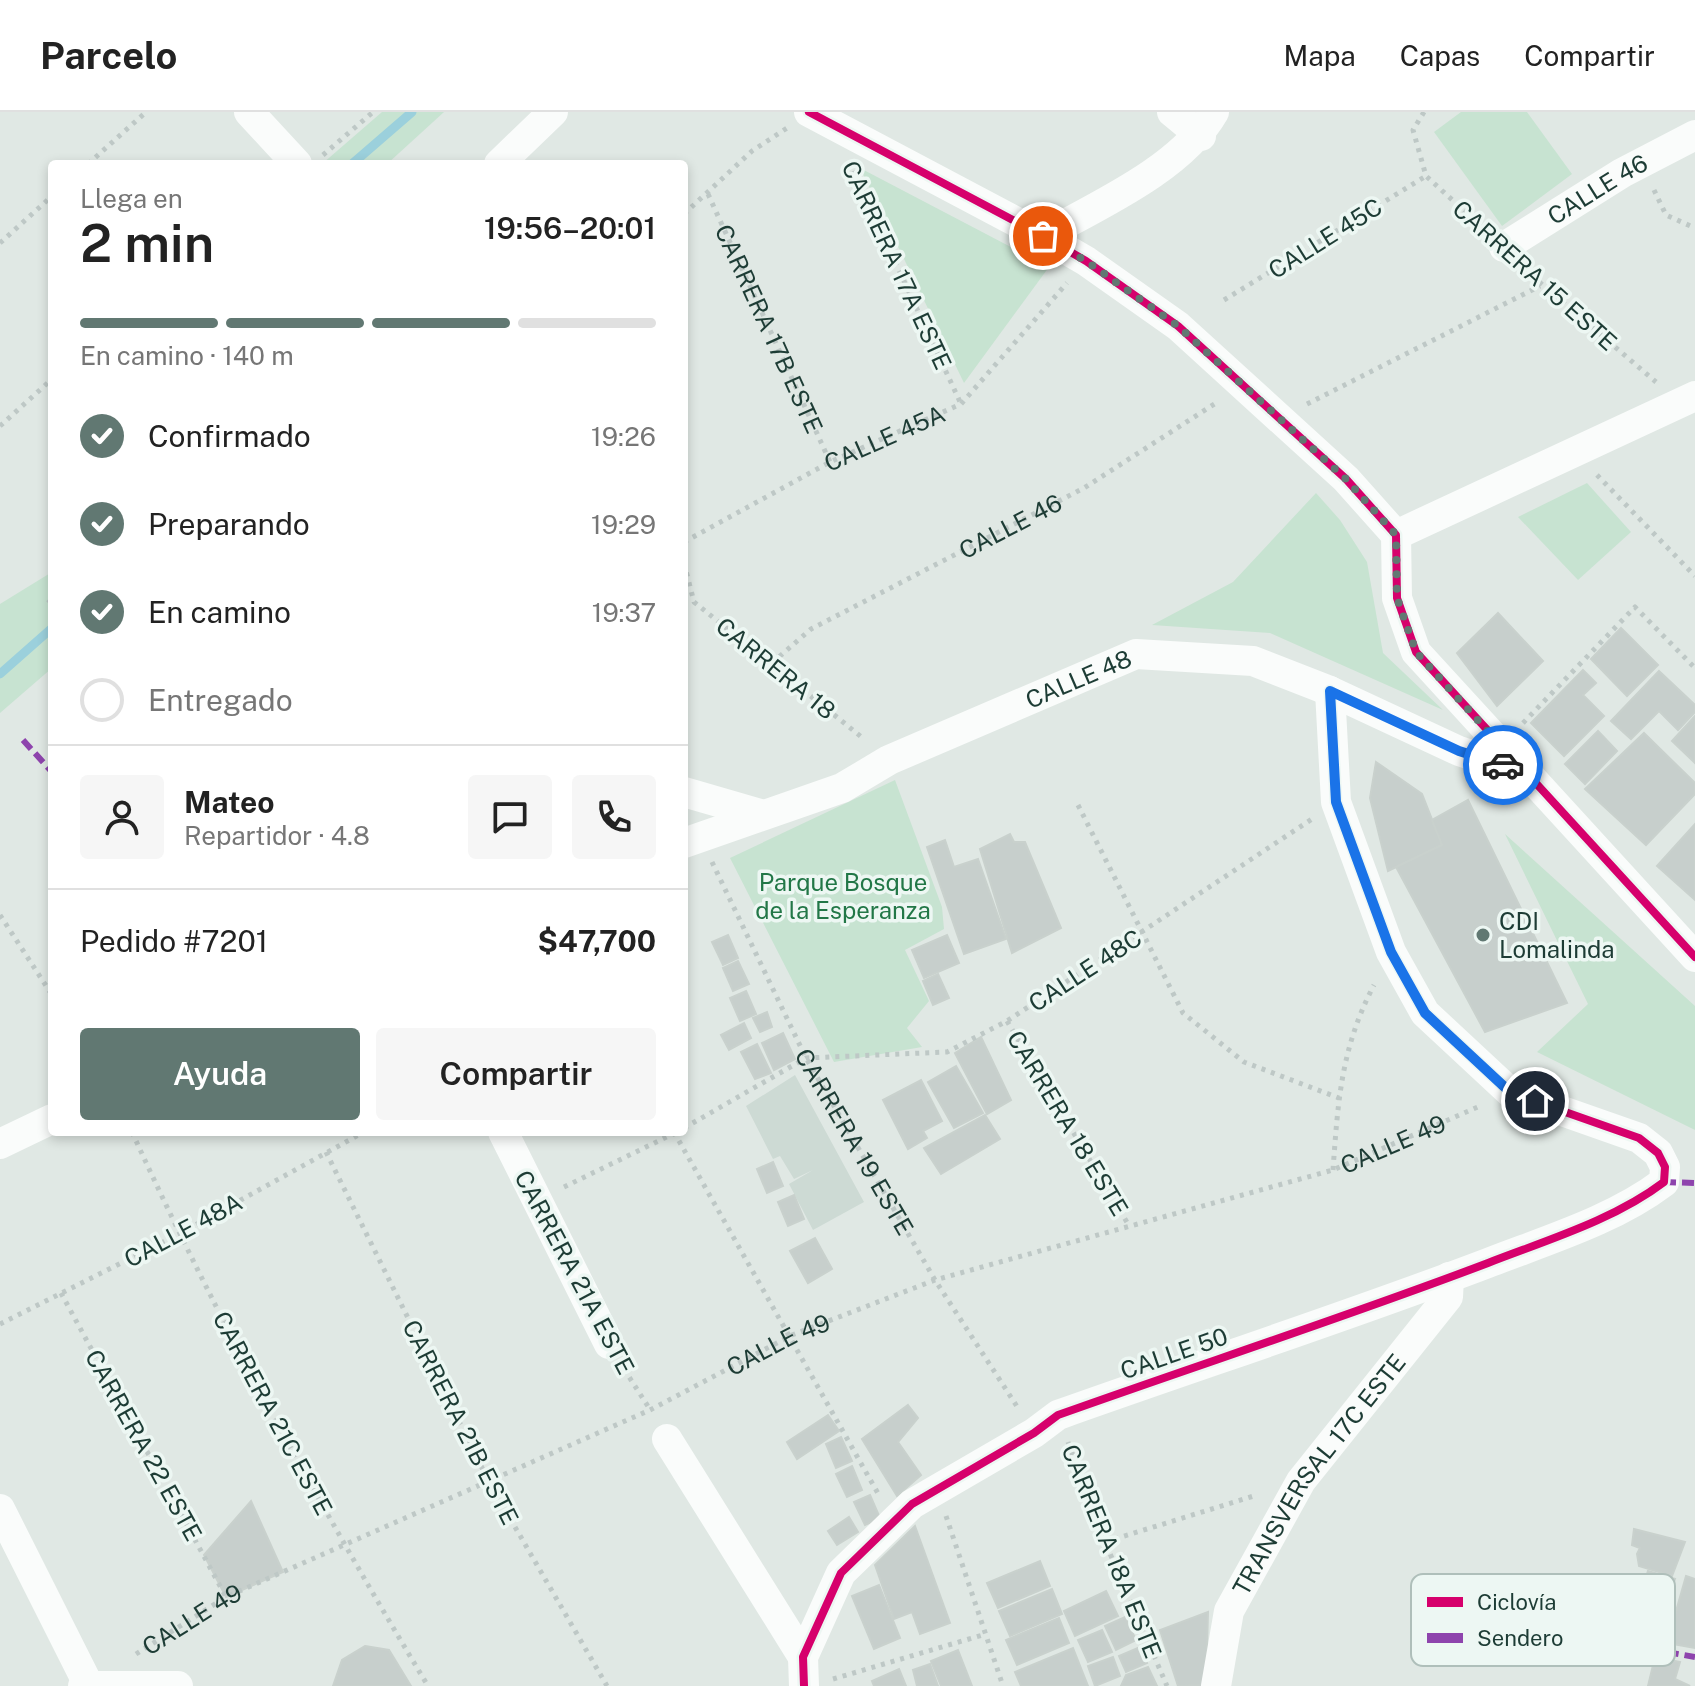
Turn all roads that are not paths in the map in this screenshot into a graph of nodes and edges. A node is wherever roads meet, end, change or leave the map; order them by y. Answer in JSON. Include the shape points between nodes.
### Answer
{"nodes":[{"id":1,"x":249,"y":112,"type":"edge"},
{"id":2,"x":553,"y":112,"type":"edge"},
{"id":3,"x":1172,"y":112,"type":"edge"},
{"id":4,"x":815,"y":116,"type":"edge"},
{"id":5,"x":1208,"y":124,"type":"edge"},
{"id":6,"x":1695,"y":135,"type":"edge"},
{"id":7,"x":293,"y":160,"type":"edge"},
{"id":8,"x":503,"y":160,"type":"edge"},
{"id":9,"x":1043,"y":236,"type":"junction"},
{"id":10,"x":1504,"y":247,"type":"road end"},
{"id":11,"x":1688,"y":400,"type":"edge"},
{"id":12,"x":1396,"y":535,"type":"junction"},
{"id":13,"x":1330,"y":691,"type":"junction"},
{"id":14,"x":1525,"y":772,"type":"junction"},
{"id":15,"x":688,"y":793,"type":"edge"},
{"id":16,"x":760,"y":814,"type":"junction"},
{"id":17,"x":691,"y":840,"type":"edge"},
{"id":18,"x":1695,"y":957,"type":"edge"},
{"id":19,"x":48,"y":1121,"type":"edge"},
{"id":20,"x":505,"y":1136,"type":"edge"},
{"id":21,"x":0,"y":1144,"type":"edge"},
{"id":22,"x":1449,"y":1277,"type":"junction"},
{"id":23,"x":609,"y":1344,"type":"road end"},
{"id":24,"x":667,"y":1439,"type":"dead end"},
{"id":25,"x":0,"y":1509,"type":"edge"},
{"id":26,"x":811,"y":1675,"type":"edge"},
{"id":27,"x":86,"y":1685,"type":"edge"},
{"id":28,"x":178,"y":1686,"type":"edge"},
{"id":29,"x":1216,"y":1686,"type":"edge"}],
"edges":[{"from":1,"to":7,"type":"street"},
{"from":2,"to":8,"type":"street"},
{"from":3,"to":5,"type":"street"},
{"from":4,"to":9,"type":"street"},
{"from":5,"to":9,"type":"street","via":[[1124,192]]},
{"from":6,"to":10,"type":"street","name":"CALLE 46"},
{"from":9,"to":12,"type":"street","via":[[1178,326],[1346,479]]},
{"from":11,"to":12,"type":"street"},
{"from":12,"to":14,"type":"street","via":[[1397,598],[1416,652]]},
{"from":13,"to":14,"type":"street","name":"CALLE 48","via":[[1459,751]]},
{"from":13,"to":16,"type":"street","name":"CALLE 48","via":[[1253,661],[1136,654],[889,760],[842,788]]},
{"from":13,"to":22,"type":"street","name":"CALLE 50","via":[[1336,802],[1391,952],[1425,1013],[1511,1093],[1639,1138],[1658,1153],[1665,1167],[1664,1182],[1630,1204]]},
{"from":14,"to":18,"type":"street"},
{"from":15,"to":16,"type":"street"},
{"from":16,"to":17,"type":"street","name":"CALLE 48"},
{"from":19,"to":21,"type":"street"},
{"from":20,"to":23,"type":"street","name":"CARRERA 21A ESTE"},
{"from":22,"to":26,"type":"street","name":"CALLE 50","via":[[1046,1424],[937,1489],[893,1521],[841,1573]]},
{"from":22,"to":29,"type":"street","name":"TRANSVERSAL 17C ESTE","via":[[1448,1297],[1301,1481],[1229,1611]]},
{"from":24,"to":26,"type":"street"},
{"from":25,"to":27,"type":"street"},
{"from":27,"to":28,"type":"street"}]}
